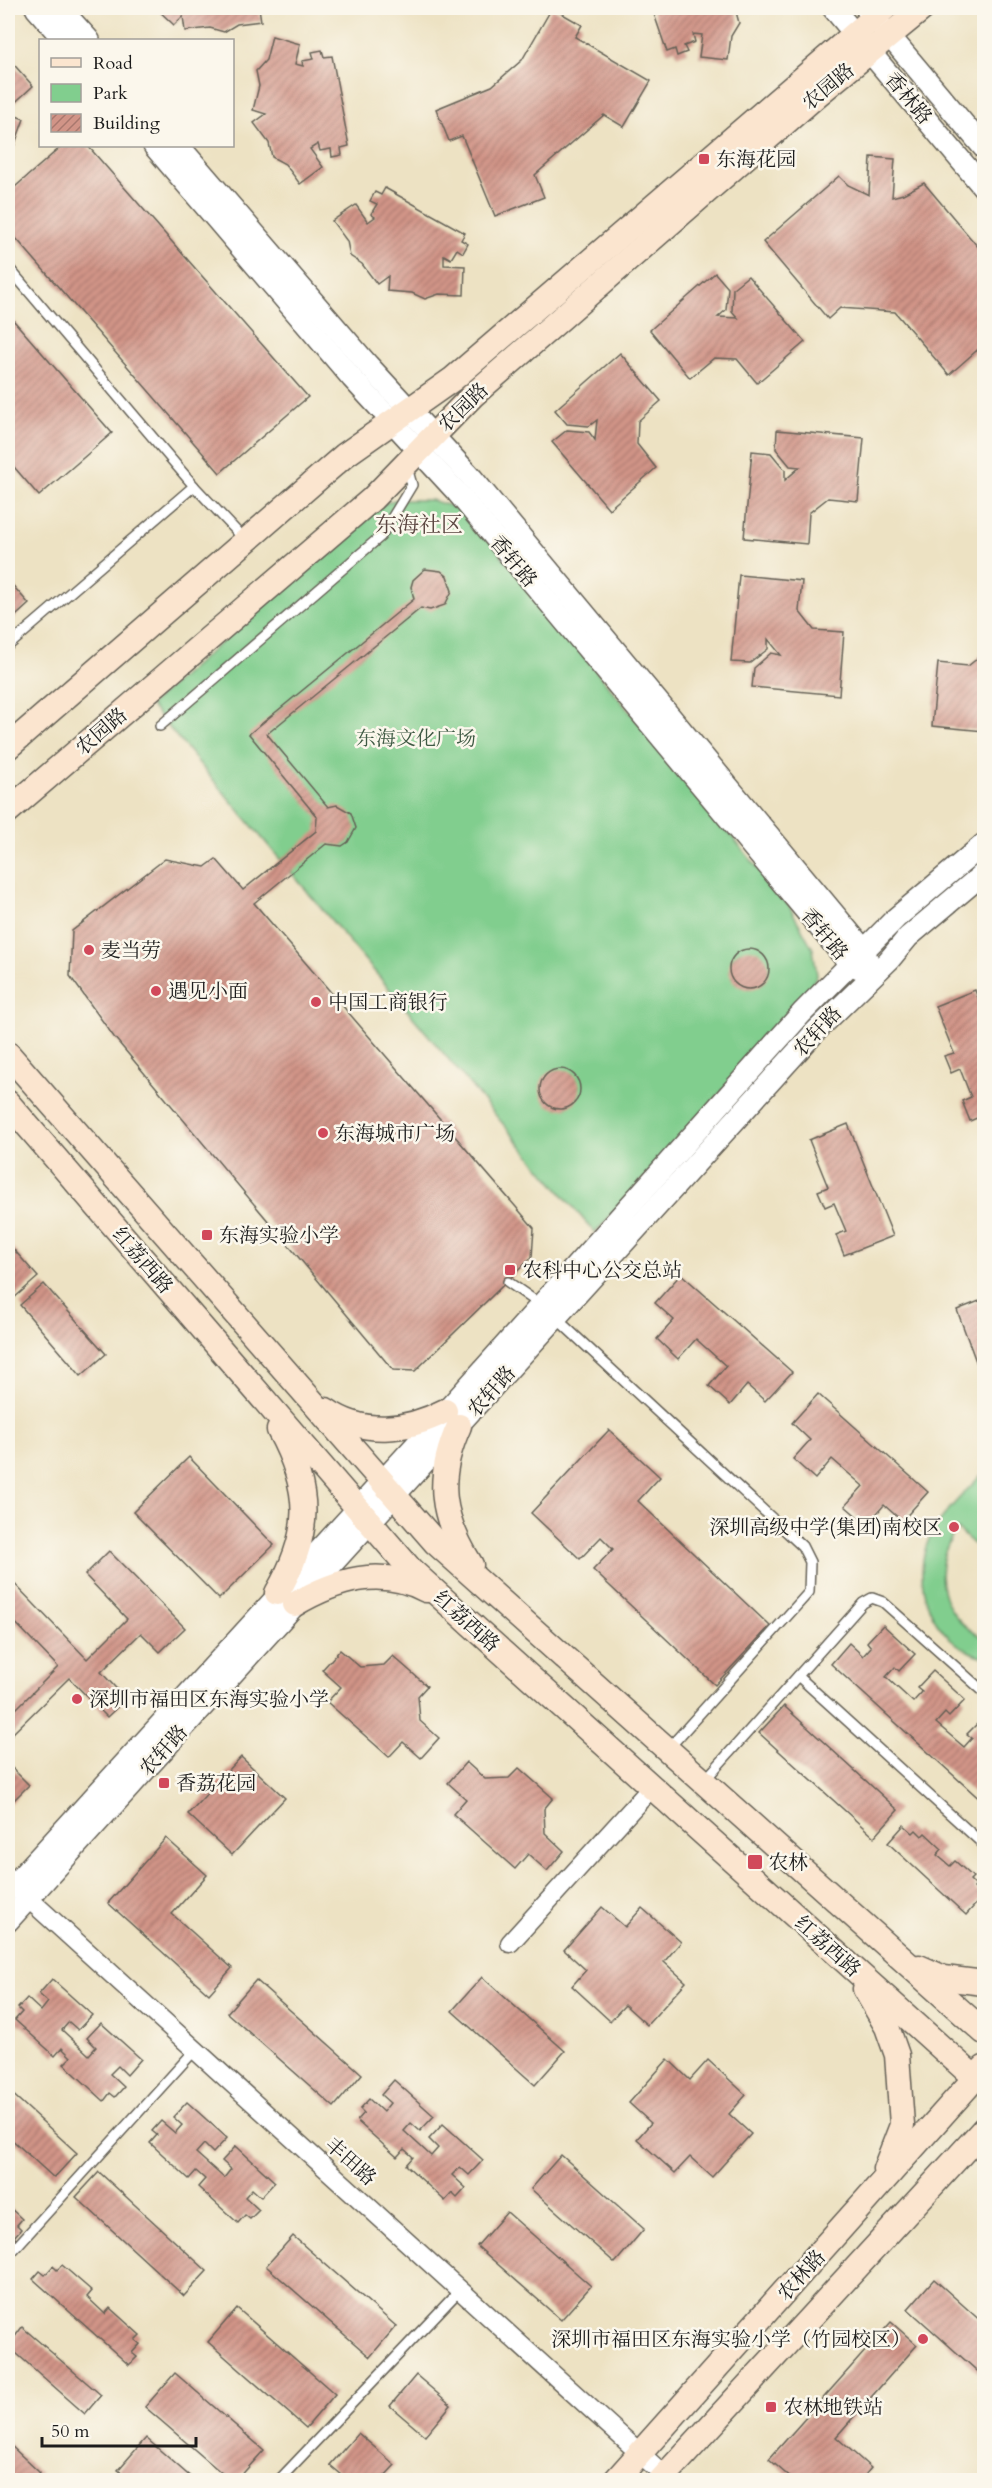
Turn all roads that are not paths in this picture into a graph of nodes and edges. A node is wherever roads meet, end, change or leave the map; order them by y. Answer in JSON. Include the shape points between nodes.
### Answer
{"nodes":[{"id":1,"x":36,"y":8,"type":"edge"},
{"id":2,"x":60,"y":8,"type":"edge"},
{"id":3,"x":833,"y":8,"type":"edge"},
{"id":4,"x":923,"y":8,"type":"edge"},
{"id":5,"x":875,"y":10,"type":"edge"},
{"id":6,"x":855,"y":33,"type":"junction"},
{"id":7,"x":890,"y":35,"type":"junction"},
{"id":8,"x":63,"y":39,"type":"edge"},
{"id":9,"x":88,"y":39,"type":"edge"},
{"id":10,"x":870,"y":52,"type":"junction"},
{"id":11,"x":155,"y":147,"type":"edge"},
{"id":12,"x":180,"y":147,"type":"edge"},
{"id":13,"x":984,"y":148,"type":"edge"},
{"id":14,"x":984,"y":188,"type":"edge"},
{"id":15,"x":8,"y":267,"type":"edge"},
{"id":16,"x":401,"y":416,"type":"junction"},
{"id":17,"x":420,"y":450,"type":"junction"},
{"id":18,"x":194,"y":486,"type":"junction"},
{"id":19,"x":246,"y":541,"type":"junction"},
{"id":20,"x":8,"y":646,"type":"edge"},
{"id":21,"x":160,"y":726,"type":"dead end"},
{"id":22,"x":8,"y":747,"type":"edge"},
{"id":23,"x":8,"y":811,"type":"edge"},
{"id":24,"x":984,"y":844,"type":"edge"},
{"id":25,"x":984,"y":873,"type":"edge"},
{"id":26,"x":857,"y":957,"type":"junction"},
{"id":27,"x":873,"y":973,"type":"junction"},
{"id":28,"x":8,"y":1054,"type":"edge"},
{"id":29,"x":8,"y":1103,"type":"edge"},
{"id":30,"x":508,"y":1282,"type":"dead end"},
{"id":31,"x":549,"y":1311,"type":"junction"},
{"id":32,"x":260,"y":1396,"type":"junction"},
{"id":33,"x":310,"y":1399,"type":"junction"},
{"id":34,"x":452,"y":1419,"type":"junction"},
{"id":35,"x":388,"y":1488,"type":"junction"},
{"id":36,"x":363,"y":1515,"type":"junction"},
{"id":37,"x":495,"y":1595,"type":"junction"},
{"id":38,"x":286,"y":1599,"type":"junction"},
{"id":39,"x":444,"y":1600,"type":"junction"},
{"id":40,"x":798,"y":1676,"type":"junction"},
{"id":41,"x":984,"y":1692,"type":"edge"},
{"id":42,"x":667,"y":1751,"type":"junction"},
{"id":43,"x":702,"y":1783,"type":"junction"},
{"id":44,"x":652,"y":1787,"type":"junction"},
{"id":45,"x":984,"y":1845,"type":"edge"},
{"id":46,"x":14,"y":1888,"type":"edge"},
{"id":47,"x":8,"y":1921,"type":"edge"},
{"id":48,"x":510,"y":1943,"type":"dead end"},
{"id":49,"x":887,"y":1946,"type":"junction"},
{"id":50,"x":844,"y":1961,"type":"junction"},
{"id":51,"x":984,"y":1983,"type":"edge"},
{"id":52,"x":984,"y":2032,"type":"edge"},
{"id":53,"x":195,"y":2050,"type":"junction"},
{"id":54,"x":981,"y":2075,"type":"edge"},
{"id":55,"x":984,"y":2129,"type":"edge"},
{"id":56,"x":872,"y":2194,"type":"junction"},
{"id":57,"x":8,"y":2256,"type":"edge"},
{"id":58,"x":460,"y":2290,"type":"junction"},
{"id":59,"x":641,"y":2453,"type":"junction"},
{"id":60,"x":664,"y":2479,"type":"edge"},
{"id":61,"x":279,"y":2481,"type":"edge"},
{"id":62,"x":615,"y":2481,"type":"edge"}],
"edges":[{"from":1,"to":8,"type":"street"},
{"from":2,"to":9,"type":"street"},
{"from":3,"to":6,"type":"street","name":"香林路"},
{"from":4,"to":7,"type":"main road","name":"农园路"},
{"from":5,"to":6,"type":"main road","name":"农园路"},
{"from":5,"to":7,"type":"street","name":"香林路"},
{"from":6,"to":10,"type":"street","name":"香林路"},
{"from":6,"to":16,"type":"main road","name":"农园路","via":[[453,379]]},
{"from":7,"to":10,"type":"main road","name":"农园路"},
{"from":7,"to":13,"type":"street","name":"香林路"},
{"from":10,"to":14,"type":"street","name":"香林路"},
{"from":10,"to":17,"type":"main road","name":"农园路","via":[[490,380]]},
{"from":11,"to":16,"type":"street","name":"香轩路"},
{"from":12,"to":16,"type":"street","name":"香轩路"},
{"from":15,"to":18,"type":"lane"},
{"from":16,"to":17,"type":"street","name":"香轩路"},
{"from":16,"to":19,"type":"main road","name":"农园路","via":[[345,456]]},
{"from":17,"to":21,"type":"lane","via":[[411,485],[381,536]]},
{"from":17,"to":23,"type":"main road","name":"农园路","via":[[372,499]]},
{"from":17,"to":26,"type":"street","name":"香轩路"},
{"from":18,"to":19,"type":"lane"},
{"from":18,"to":20,"type":"lane"},
{"from":19,"to":22,"type":"main road","name":"农园路"},
{"from":24,"to":26,"type":"street","name":"农轩路","via":[[896,918]]},
{"from":25,"to":27,"type":"street","name":"农轩路","via":[[908,937]]},
{"from":26,"to":27,"type":"street","name":"香轩路"},
{"from":26,"to":31,"type":"street","name":"农轩路","via":[[802,1013]]},
{"from":27,"to":31,"type":"street","name":"农轩路"},
{"from":28,"to":33,"type":"main road","name":"红荔西路"},
{"from":29,"to":32,"type":"main road","name":"红荔西路"},
{"from":30,"to":31,"type":"lane"},
{"from":31,"to":34,"type":"street","name":"农轩路"},
{"from":31,"to":42,"type":"lane","via":[[802,1545],[810,1562],[809,1592]]},
{"from":32,"to":36,"type":"main road","name":"红荔西路"},
{"from":32,"to":38,"type":"main road","via":[[299,1475],[304,1519]]},
{"from":33,"to":34,"type":"main road","via":[[334,1416],[359,1426],[406,1426]]},
{"from":33,"to":35,"type":"main road","name":"红荔西路"},
{"from":34,"to":35,"type":"street","name":"农轩路"},
{"from":34,"to":37,"type":"main road","via":[[444,1474],[449,1522],[464,1553]]},
{"from":35,"to":36,"type":"street","name":"农轩路"},
{"from":35,"to":37,"type":"main road","name":"红荔西路","via":[[436,1543]]},
{"from":36,"to":38,"type":"street","name":"农轩路"},
{"from":36,"to":39,"type":"main road","name":"红荔西路","via":[[411,1570]]},
{"from":37,"to":42,"type":"main road","name":"红荔西路"},
{"from":38,"to":39,"type":"main road","via":[[340,1581],[387,1578],[415,1585]]},
{"from":38,"to":46,"type":"street","name":"农轩路"},
{"from":39,"to":44,"type":"main road","name":"红荔西路"},
{"from":40,"to":41,"type":"lane","via":[[863,1603],[872,1598],[883,1602]]},
{"from":40,"to":43,"type":"lane"},
{"from":40,"to":45,"type":"lane"},
{"from":42,"to":43,"type":"main road","name":"红荔西路"},
{"from":43,"to":49,"type":"main road","name":"红荔西路"},
{"from":44,"to":48,"type":"street"},
{"from":44,"to":50,"type":"main road","name":"红荔西路"},
{"from":46,"to":47,"type":"street","name":"农轩路"},
{"from":46,"to":53,"type":"street","name":"丰田路"},
{"from":49,"to":51,"type":"main road","via":[[944,1978]]},
{"from":49,"to":52,"type":"main road","name":"红荔西路"},
{"from":50,"to":54,"type":"main road","name":"红荔西路"},
{"from":50,"to":56,"type":"main road","via":[[870,1996],[897,2055],[902,2125]]},
{"from":53,"to":57,"type":"lane"},
{"from":53,"to":58,"type":"street","name":"丰田路"},
{"from":54,"to":56,"type":"main road","name":"农林路"},
{"from":55,"to":60,"type":"main road","name":"农林路"},
{"from":56,"to":59,"type":"main road","name":"农林路"},
{"from":58,"to":59,"type":"street","name":"丰田路"},
{"from":58,"to":61,"type":"lane"},
{"from":59,"to":60,"type":"street","name":"丰田路"},
{"from":59,"to":62,"type":"main road","name":"农林路"}]}
